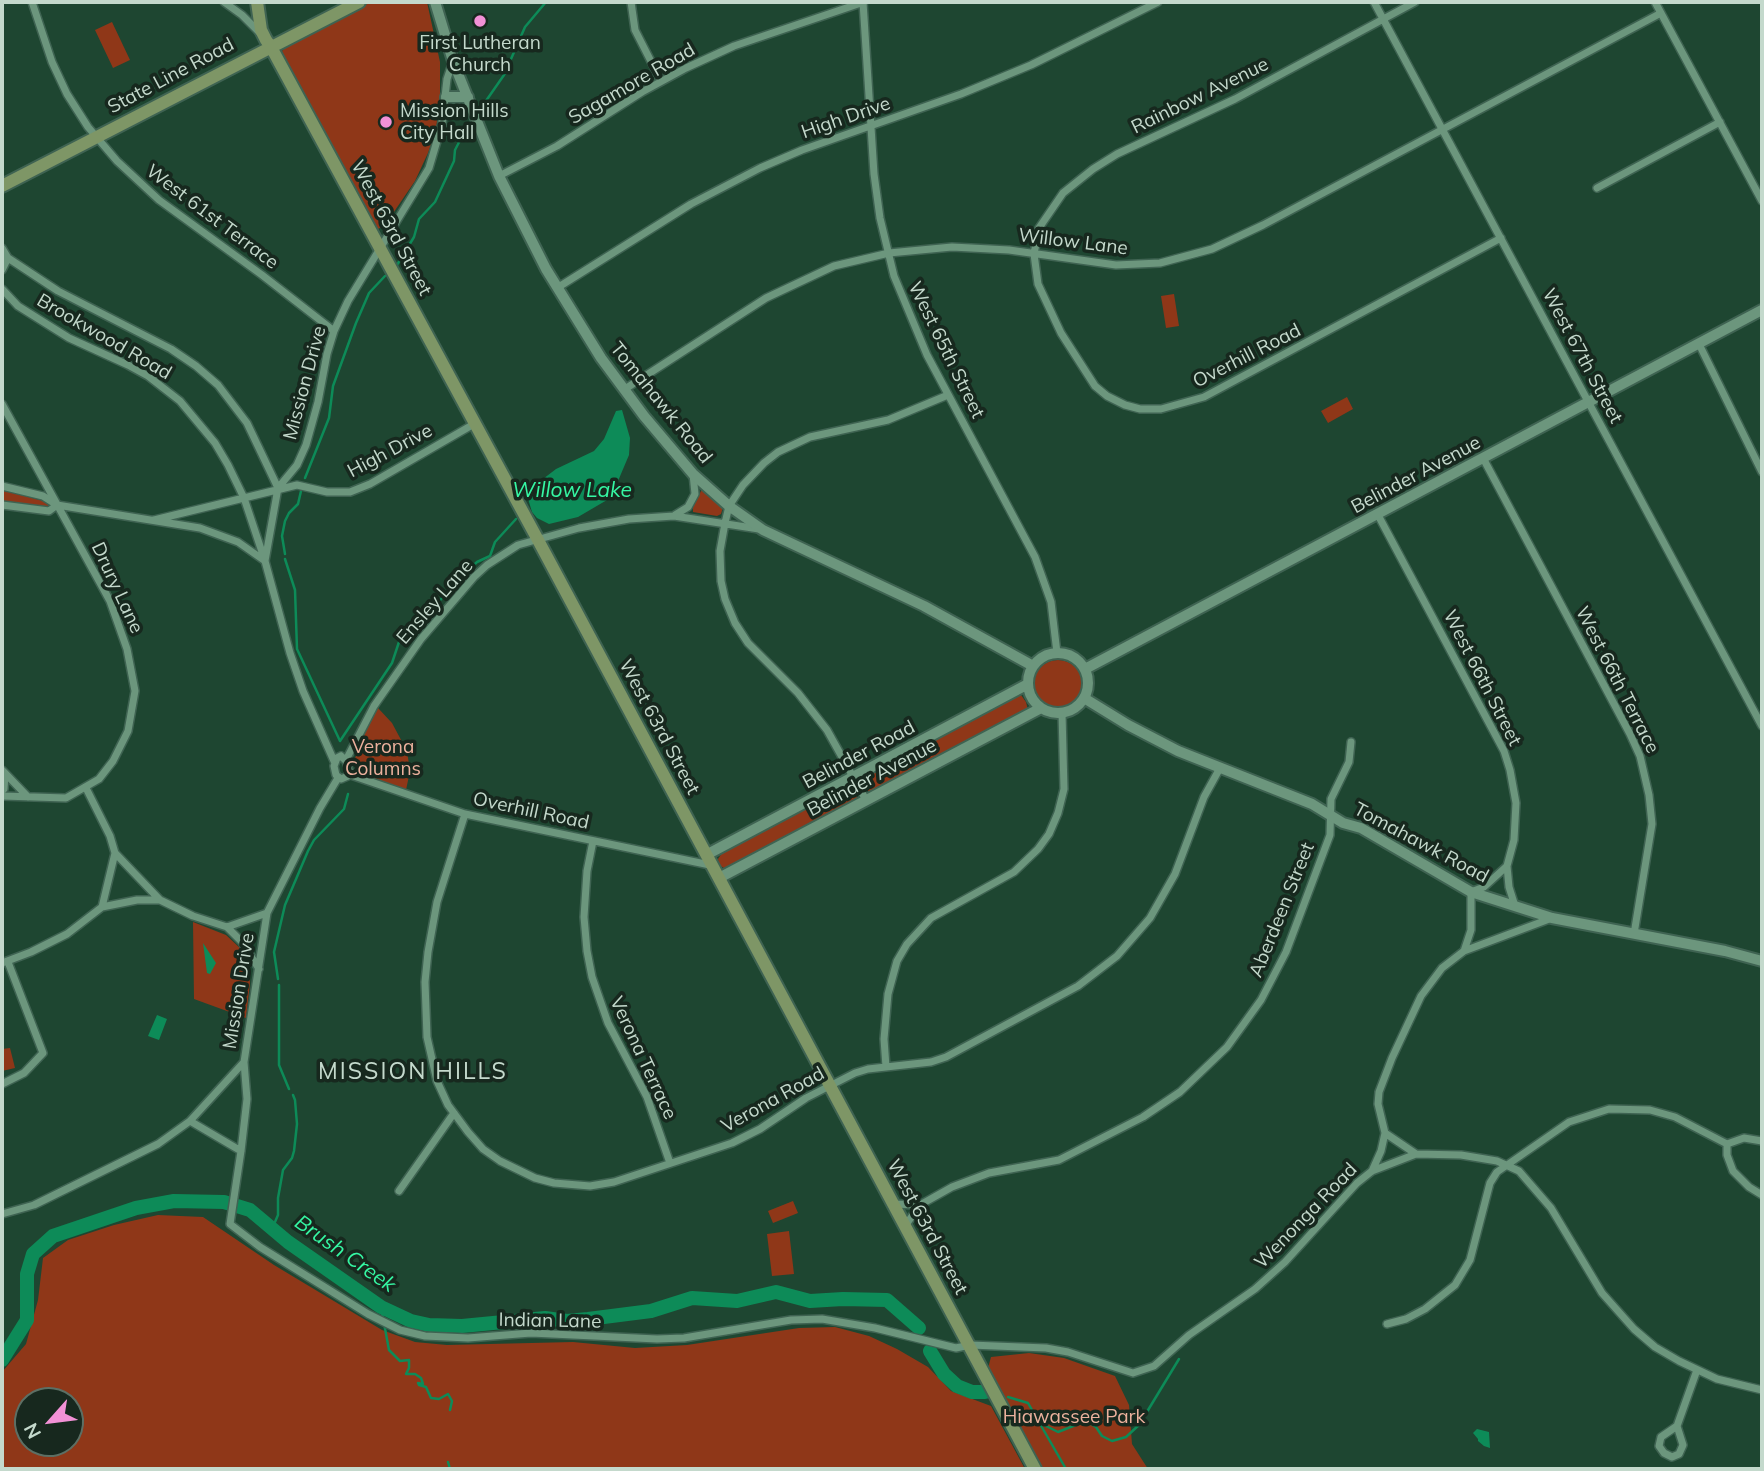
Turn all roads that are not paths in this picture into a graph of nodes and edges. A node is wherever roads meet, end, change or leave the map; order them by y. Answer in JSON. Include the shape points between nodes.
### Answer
{"nodes":[{"id":1,"x":32,"y":2,"type":"edge"},
{"id":2,"x":224,"y":2,"type":"edge"},
{"id":3,"x":257,"y":2,"type":"edge"},
{"id":4,"x":359,"y":2,"type":"edge"},
{"id":5,"x":435,"y":2,"type":"edge"},
{"id":6,"x":631,"y":2,"type":"edge"},
{"id":7,"x":864,"y":2,"type":"edge"},
{"id":8,"x":1158,"y":2,"type":"edge"},
{"id":9,"x":1374,"y":2,"type":"edge"},
{"id":10,"x":1415,"y":2,"type":"edge"},
{"id":11,"x":1655,"y":2,"type":"edge"},
{"id":12,"x":1661,"y":13,"type":"junction"},
{"id":13,"x":1384,"y":19,"type":"junction"},
{"id":14,"x":268,"y":43,"type":"junction"},
{"id":15,"x":453,"y":61,"type":"junction"},
{"id":16,"x":661,"y":81,"type":"junction"},
{"id":17,"x":446,"y":97,"type":"junction"},
{"id":18,"x":468,"y":97,"type":"junction"},
{"id":19,"x":1720,"y":122,"type":"junction"},
{"id":20,"x":871,"y":126,"type":"junction"},
{"id":21,"x":1443,"y":129,"type":"junction"},
{"id":22,"x":97,"y":137,"type":"junction"},
{"id":23,"x":499,"y":176,"type":"junction"},
{"id":24,"x":2,"y":186,"type":"edge"},
{"id":25,"x":1597,"y":188,"type":"dead end"},
{"id":26,"x":1762,"y":201,"type":"edge"},
{"id":27,"x":1501,"y":238,"type":"junction"},
{"id":28,"x":2,"y":248,"type":"edge"},
{"id":29,"x":380,"y":248,"type":"junction"},
{"id":30,"x":889,"y":253,"type":"junction"},
{"id":31,"x":1034,"y":254,"type":"junction"},
{"id":32,"x":8,"y":258,"type":"junction"},
{"id":33,"x":2,"y":270,"type":"edge"},
{"id":34,"x":557,"y":288,"type":"junction"},
{"id":35,"x":2,"y":289,"type":"edge"},
{"id":36,"x":1762,"y":310,"type":"edge"},
{"id":37,"x":334,"y":331,"type":"junction"},
{"id":38,"x":1699,"y":344,"type":"junction"},
{"id":39,"x":625,"y":389,"type":"junction"},
{"id":40,"x":948,"y":395,"type":"junction"},
{"id":41,"x":1589,"y":402,"type":"junction"},
{"id":42,"x":2,"y":404,"type":"edge"},
{"id":43,"x":474,"y":424,"type":"junction"},
{"id":44,"x":1483,"y":458,"type":"junction"},
{"id":45,"x":1762,"y":472,"type":"edge"},
{"id":46,"x":693,"y":474,"type":"junction"},
{"id":47,"x":2,"y":486,"type":"edge"},
{"id":48,"x":278,"y":488,"type":"junction"},
{"id":49,"x":244,"y":498,"type":"junction"},
{"id":50,"x":2,"y":505,"type":"edge"},
{"id":51,"x":57,"y":505,"type":"junction"},
{"id":52,"x":729,"y":506,"type":"junction"},
{"id":53,"x":1378,"y":515,"type":"junction"},
{"id":54,"x":674,"y":516,"type":"junction"},
{"id":55,"x":155,"y":520,"type":"junction"},
{"id":56,"x":725,"y":523,"type":"junction"},
{"id":57,"x":763,"y":530,"type":"junction"},
{"id":58,"x":538,"y":540,"type":"junction"},
{"id":59,"x":265,"y":561,"type":"junction"},
{"id":60,"x":1057,"y":653,"type":"junction"},
{"id":61,"x":1033,"y":666,"type":"junction"},
{"id":62,"x":1085,"y":669,"type":"junction"},
{"id":63,"x":1028,"y":684,"type":"junction"},
{"id":64,"x":1084,"y":698,"type":"junction"},
{"id":65,"x":1041,"y":708,"type":"junction"},
{"id":66,"x":1062,"y":713,"type":"junction"},
{"id":67,"x":1762,"y":726,"type":"edge"},
{"id":68,"x":1351,"y":742,"type":"dead end"},
{"id":69,"x":346,"y":760,"type":"junction"},
{"id":70,"x":334,"y":761,"type":"junction"},
{"id":71,"x":1220,"y":768,"type":"junction"},
{"id":72,"x":3,"y":772,"type":"edge"},
{"id":73,"x":348,"y":774,"type":"junction"},
{"id":74,"x":855,"y":777,"type":"junction"},
{"id":75,"x":338,"y":778,"type":"junction"},
{"id":76,"x":86,"y":789,"type":"junction"},
{"id":77,"x":2,"y":794,"type":"edge"},
{"id":78,"x":29,"y":798,"type":"junction"},
{"id":79,"x":866,"y":800,"type":"junction"},
{"id":80,"x":465,"y":814,"type":"junction"},
{"id":81,"x":1331,"y":816,"type":"junction"},
{"id":82,"x":593,"y":841,"type":"junction"},
{"id":83,"x":115,"y":853,"type":"junction"},
{"id":84,"x":709,"y":860,"type":"junction"},
{"id":85,"x":1507,"y":866,"type":"junction"},
{"id":86,"x":719,"y":878,"type":"junction"},
{"id":87,"x":1471,"y":892,"type":"junction"},
{"id":88,"x":160,"y":900,"type":"junction"},
{"id":89,"x":102,"y":907,"type":"junction"},
{"id":90,"x":1516,"y":907,"type":"junction"},
{"id":91,"x":267,"y":913,"type":"junction"},
{"id":92,"x":1552,"y":918,"type":"junction"},
{"id":93,"x":227,"y":927,"type":"junction"},
{"id":94,"x":1634,"y":934,"type":"junction"},
{"id":95,"x":1464,"y":951,"type":"junction"},
{"id":96,"x":1762,"y":961,"type":"edge"},
{"id":97,"x":5,"y":963,"type":"edge"},
{"id":98,"x":259,"y":969,"type":"junction"},
{"id":99,"x":244,"y":1062,"type":"junction"},
{"id":100,"x":886,"y":1067,"type":"junction"},
{"id":101,"x":2,"y":1084,"type":"edge"},
{"id":102,"x":830,"y":1086,"type":"junction"},
{"id":103,"x":454,"y":1113,"type":"junction"},
{"id":104,"x":190,"y":1121,"type":"junction"},
{"id":105,"x":1385,"y":1133,"type":"junction"},
{"id":106,"x":1762,"y":1141,"type":"edge"},
{"id":107,"x":1727,"y":1144,"type":"junction"},
{"id":108,"x":242,"y":1151,"type":"junction"},
{"id":109,"x":1416,"y":1154,"type":"junction"},
{"id":110,"x":670,"y":1163,"type":"junction"},
{"id":111,"x":1507,"y":1165,"type":"junction"},
{"id":112,"x":1372,"y":1171,"type":"junction"},
{"id":113,"x":399,"y":1191,"type":"dead end"},
{"id":114,"x":1762,"y":1195,"type":"edge"},
{"id":115,"x":893,"y":1204,"type":"junction"},
{"id":116,"x":920,"y":1205,"type":"junction"},
{"id":117,"x":2,"y":1214,"type":"edge"},
{"id":118,"x":905,"y":1226,"type":"junction"},
{"id":119,"x":1387,"y":1324,"type":"dead end"},
{"id":120,"x":970,"y":1345,"type":"junction"},
{"id":121,"x":1697,"y":1370,"type":"junction"},
{"id":122,"x":1762,"y":1390,"type":"edge"},
{"id":123,"x":1677,"y":1426,"type":"dead end"},
{"id":124,"x":1035,"y":1469,"type":"edge"}],
"edges":[{"from":1,"to":22,"type":"street","name":"West 61st Terrace","via":[[67,94]]},
{"from":2,"to":14,"type":"street"},
{"from":3,"to":14,"type":"main road","name":"West 63rd Street"},
{"from":4,"to":14,"type":"main road","name":"State Line Road"},
{"from":5,"to":15,"type":"street","name":"Tomahawk Road"},
{"from":6,"to":16,"type":"street","via":[[635,30]]},
{"from":7,"to":16,"type":"street","name":"Sagamore Road","via":[[734,46]]},
{"from":7,"to":20,"type":"street","name":"West 65th Street"},
{"from":8,"to":20,"type":"street","name":"High Drive","via":[[1031,65]]},
{"from":9,"to":13,"type":"street","name":"West 67th Street"},
{"from":10,"to":13,"type":"street","name":"Rainbow Avenue"},
{"from":11,"to":12,"type":"street"},
{"from":12,"to":19,"type":"street"},
{"from":12,"to":21,"type":"street","name":"Willow Lane"},
{"from":13,"to":21,"type":"street","name":"West 67th Street"},
{"from":13,"to":31,"type":"street","name":"Rainbow Avenue","via":[[1093,169],[1063,193],[1039,228]]},
{"from":14,"to":22,"type":"main road","name":"State Line Road"},
{"from":14,"to":29,"type":"main road","name":"West 63rd Street"},
{"from":15,"to":17,"type":"street","name":"Mission Drive"},
{"from":15,"to":18,"type":"street","name":"Tomahawk Road"},
{"from":16,"to":23,"type":"street","name":"Sagamore Road"},
{"from":17,"to":18,"type":"street"},
{"from":17,"to":29,"type":"street","name":"Mission Drive","via":[[429,168]]},
{"from":18,"to":23,"type":"street","name":"Tomahawk Road"},
{"from":19,"to":25,"type":"street"},
{"from":19,"to":26,"type":"street"},
{"from":20,"to":30,"type":"street","name":"West 65th Street","via":[[876,196]]},
{"from":20,"to":34,"type":"street","name":"High Drive","via":[[729,183]]},
{"from":21,"to":27,"type":"street","name":"West 67th Street"},
{"from":21,"to":31,"type":"street","name":"Willow Lane","via":[[1234,239],[1187,257],[1116,265]]},
{"from":22,"to":24,"type":"main road","name":"State Line Road"},
{"from":22,"to":37,"type":"street","name":"West 61st Terrace","via":[[159,200]]},
{"from":23,"to":34,"type":"street","name":"Tomahawk Road"},
{"from":27,"to":31,"type":"street","name":"Overhill Road","via":[[1204,397],[1148,409],[1115,401],[1090,380],[1049,308],[1037,280]]},
{"from":27,"to":41,"type":"street","name":"West 67th Street"},
{"from":28,"to":32,"type":"street","name":"Brookwood Road"},
{"from":29,"to":37,"type":"street","name":"Mission Drive"},
{"from":29,"to":43,"type":"main road","name":"West 63rd Street"},
{"from":30,"to":31,"type":"street","name":"Willow Lane","via":[[975,247]]},
{"from":30,"to":39,"type":"street","name":"Willow Lane","via":[[834,266],[799,282],[748,309]]},
{"from":30,"to":40,"type":"street","name":"West 65th Street","via":[[904,304]]},
{"from":32,"to":33,"type":"street"},
{"from":32,"to":48,"type":"street","name":"Brookwood Road","via":[[58,291],[197,366],[247,423]]},
{"from":34,"to":39,"type":"street","name":"Tomahawk Road"},
{"from":35,"to":49,"type":"street","name":"Brookwood Road","via":[[18,306],[138,371],[180,401],[215,443]]},
{"from":36,"to":38,"type":"street","name":"Belinder Avenue"},
{"from":37,"to":48,"type":"street","name":"Mission Drive","via":[[306,445]]},
{"from":38,"to":41,"type":"street","name":"Belinder Avenue"},
{"from":38,"to":45,"type":"street"},
{"from":39,"to":46,"type":"street","name":"Tomahawk Road"},
{"from":40,"to":52,"type":"street","via":[[888,419],[792,444],[749,477]]},
{"from":40,"to":60,"type":"street","name":"West 65th Street","via":[[1043,577]]},
{"from":41,"to":44,"type":"street","name":"Belinder Avenue"},
{"from":41,"to":67,"type":"street","name":"West 67th Street"},
{"from":42,"to":51,"type":"street","name":"Drury Lane"},
{"from":43,"to":48,"type":"street","name":"High Drive","via":[[350,492],[297,485]]},
{"from":43,"to":58,"type":"main road","name":"West 63rd Street"},
{"from":44,"to":53,"type":"street","name":"Belinder Avenue"},
{"from":44,"to":94,"type":"street","name":"West 66th Terrace","via":[[1640,756],[1652,824]]},
{"from":46,"to":52,"type":"street","name":"Tomahawk Road"},
{"from":46,"to":54,"type":"street","via":[[695,494],[688,507]]},
{"from":47,"to":51,"type":"street","name":"High Drive","via":[[43,496]]},
{"from":48,"to":49,"type":"street","name":"High Drive"},
{"from":48,"to":59,"type":"street","name":"Mission Drive"},
{"from":49,"to":55,"type":"street","name":"High Drive"},
{"from":49,"to":59,"type":"street","name":"Brookwood Road"},
{"from":50,"to":51,"type":"street","name":"High Drive","via":[[49,511]]},
{"from":51,"to":55,"type":"street","name":"High Drive"},
{"from":51,"to":76,"type":"street","name":"Drury Lane","via":[[110,601],[133,672],[128,731],[107,771]]},
{"from":52,"to":56,"type":"street"},
{"from":52,"to":57,"type":"street","name":"Tomahawk Road"},
{"from":53,"to":62,"type":"street","name":"Belinder Avenue"},
{"from":53,"to":85,"type":"street","name":"West 66th Street","via":[[1504,751],[1516,803]]},
{"from":54,"to":56,"type":"street","name":"Ensley Lane"},
{"from":54,"to":58,"type":"street","name":"Ensley Lane","via":[[629,519]]},
{"from":55,"to":59,"type":"street","name":"High Drive","via":[[219,533]]},
{"from":56,"to":57,"type":"street","name":"Ensley Lane"},
{"from":56,"to":74,"type":"street","via":[[721,581],[735,623],[809,707]]},
{"from":57,"to":61,"type":"street","name":"Tomahawk Road","via":[[924,606]]},
{"from":58,"to":69,"type":"street","name":"Ensley Lane","via":[[518,545],[487,565],[448,606],[398,670]]},
{"from":58,"to":84,"type":"main road","name":"West 63rd Street"},
{"from":59,"to":70,"type":"street","name":"Mission Drive","via":[[303,691]]},
{"from":60,"to":61,"type":"street","via":[[1047,654]]},
{"from":60,"to":62,"type":"street","via":[[1073,657]]},
{"from":61,"to":63,"type":"street"},
{"from":62,"to":64,"type":"street","via":[[1088,689]]},
{"from":63,"to":65,"type":"street"},
{"from":63,"to":74,"type":"street","name":"Belinder Road"},
{"from":64,"to":66,"type":"street"},
{"from":64,"to":71,"type":"street","name":"Tomahawk Road","via":[[1150,737]]},
{"from":65,"to":66,"type":"street"},
{"from":65,"to":79,"type":"street","name":"Belinder Avenue"},
{"from":66,"to":100,"type":"street","via":[[1064,789],[1049,834],[1014,872],[931,918],[907,944],[888,994]]},
{"from":68,"to":81,"type":"street","name":"Aberdeen Street","via":[[1349,762],[1331,799]]},
{"from":69,"to":70,"type":"street","via":[[339,757]]},
{"from":69,"to":73,"type":"street"},
{"from":70,"to":75,"type":"street","name":"Mission Drive"},
{"from":71,"to":81,"type":"street","name":"Tomahawk Road"},
{"from":71,"to":100,"type":"street","name":"Verona Road","via":[[1163,897],[1117,956],[1078,986],[946,1057]]},
{"from":72,"to":77,"type":"street"},
{"from":72,"to":78,"type":"street"},
{"from":73,"to":75,"type":"street"},
{"from":73,"to":80,"type":"street","name":"Overhill Road"},
{"from":74,"to":79,"type":"street"},
{"from":74,"to":84,"type":"street","name":"Belinder Road"},
{"from":75,"to":91,"type":"street","name":"Mission Drive"},
{"from":76,"to":78,"type":"street","via":[[66,798]]},
{"from":76,"to":83,"type":"street"},
{"from":77,"to":78,"type":"street"},
{"from":79,"to":86,"type":"street","name":"Belinder Avenue"},
{"from":80,"to":82,"type":"street","name":"Overhill Road"},
{"from":80,"to":103,"type":"street","name":"Verona Road","via":[[437,902],[425,982],[432,1065]]},
{"from":81,"to":87,"type":"street","name":"Tomahawk Road","via":[[1361,828]]},
{"from":81,"to":116,"type":"street","name":"Aberdeen Street","via":[[1330,835],[1275,976],[1249,1019],[1206,1069],[1158,1107],[1075,1153],[973,1178]]},
{"from":82,"to":84,"type":"street","name":"Overhill Road"},
{"from":82,"to":110,"type":"street","name":"Verona Terrace","via":[[584,917],[592,977],[608,1023],[647,1097]]},
{"from":83,"to":88,"type":"street"},
{"from":83,"to":89,"type":"street"},
{"from":84,"to":86,"type":"main road","name":"West 63rd Street"},
{"from":85,"to":87,"type":"street","via":[[1484,887]]},
{"from":85,"to":90,"type":"street","name":"West 66th Street"},
{"from":86,"to":102,"type":"main road","name":"West 63rd Street"},
{"from":87,"to":90,"type":"street","name":"Tomahawk Road"},
{"from":87,"to":95,"type":"street","via":[[1471,930]]},
{"from":88,"to":89,"type":"street"},
{"from":88,"to":93,"type":"street"},
{"from":89,"to":97,"type":"street","via":[[67,934]]},
{"from":90,"to":92,"type":"street","name":"Tomahawk Road"},
{"from":91,"to":93,"type":"street"},
{"from":91,"to":98,"type":"street","name":"Mission Drive"},
{"from":92,"to":94,"type":"street","name":"Tomahawk Road"},
{"from":92,"to":95,"type":"street"},
{"from":93,"to":98,"type":"street"},
{"from":94,"to":96,"type":"street","name":"Tomahawk Road"},
{"from":95,"to":105,"type":"street","via":[[1442,968],[1421,996],[1392,1058],[1379,1092]]},
{"from":97,"to":101,"type":"street","via":[[43,1053],[24,1073]]},
{"from":98,"to":99,"type":"street","name":"Mission Drive"},
{"from":99,"to":104,"type":"street","name":"Mission Drive"},
{"from":99,"to":108,"type":"street","name":"Indian Lane","via":[[247,1099]]},
{"from":100,"to":102,"type":"street","name":"Verona Road","via":[[855,1073]]},
{"from":102,"to":110,"type":"street","name":"Verona Road","via":[[747,1136]]},
{"from":102,"to":115,"type":"main road","name":"West 63rd Street"},
{"from":103,"to":110,"type":"street","name":"Verona Road","via":[[499,1161],[554,1183],[614,1182]]},
{"from":103,"to":113,"type":"street"},
{"from":104,"to":108,"type":"street"},
{"from":104,"to":117,"type":"street","name":"Mission Drive","via":[[158,1144],[45,1200]]},
{"from":105,"to":109,"type":"street"},
{"from":105,"to":112,"type":"street"},
{"from":106,"to":107,"type":"street","via":[[1744,1138]]},
{"from":107,"to":111,"type":"street","via":[[1662,1112],[1609,1109],[1569,1122]]},
{"from":107,"to":114,"type":"street","via":[[1733,1171]]},
{"from":108,"to":120,"type":"street","name":"Indian Lane","via":[[230,1224],[260,1247],[400,1330],[443,1338],[531,1333],[656,1339],[822,1319],[956,1348]]},
{"from":109,"to":111,"type":"street","name":"Wenonga Road","via":[[1472,1156]]},
{"from":109,"to":112,"type":"street","name":"Wenonga Road"},
{"from":111,"to":119,"type":"street","via":[[1490,1183],[1474,1250],[1461,1277],[1437,1301]]},
{"from":111,"to":121,"type":"street","name":"Wenonga Road","via":[[1519,1171],[1552,1209],[1615,1310],[1656,1347]]},
{"from":112,"to":120,"type":"street","name":"Wenonga Road","via":[[1272,1275],[1144,1371],[1120,1370],[1046,1348]]},
{"from":115,"to":116,"type":"street"},
{"from":115,"to":118,"type":"main road","name":"West 63rd Street"},
{"from":116,"to":118,"type":"street","name":"Aberdeen Street"},
{"from":118,"to":120,"type":"main road","name":"West 63rd Street"},
{"from":120,"to":124,"type":"main road","name":"West 63rd Street"},
{"from":121,"to":122,"type":"street","name":"Wenonga Road"},
{"from":121,"to":123,"type":"street"}]}
